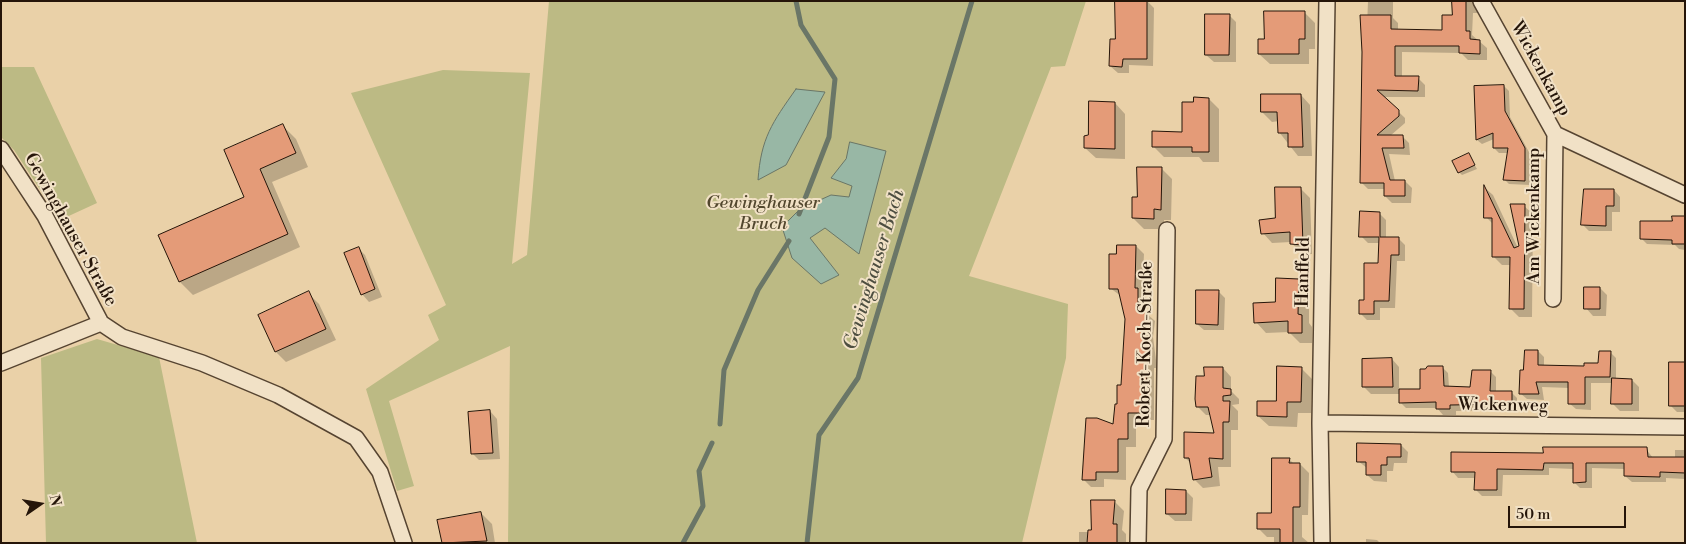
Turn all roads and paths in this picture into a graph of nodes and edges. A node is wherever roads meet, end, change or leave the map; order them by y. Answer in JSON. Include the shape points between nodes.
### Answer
{"nodes":[{"id":1,"x":1327,"y":1,"type":"edge"},
{"id":2,"x":1481,"y":1,"type":"edge"},
{"id":3,"x":1555,"y":134,"type":"junction"},
{"id":4,"x":1,"y":149,"type":"edge"},
{"id":5,"x":1685,"y":195,"type":"edge"},
{"id":6,"x":1167,"y":230,"type":"dead end"},
{"id":7,"x":1554,"y":299,"type":"dead end"},
{"id":8,"x":101,"y":323,"type":"junction"},
{"id":9,"x":1,"y":363,"type":"edge"},
{"id":10,"x":1320,"y":423,"type":"junction"},
{"id":11,"x":1685,"y":427,"type":"edge"},
{"id":12,"x":404,"y":543,"type":"edge"},
{"id":13,"x":1138,"y":543,"type":"edge"},
{"id":14,"x":1322,"y":543,"type":"edge"}],
"edges":[{"from":1,"to":10,"type":"street","name":"Hanffeld"},
{"from":2,"to":3,"type":"street","name":"Wickenkamp"},
{"from":3,"to":5,"type":"street","name":"Wickenkamp"},
{"from":3,"to":7,"type":"street","name":"Am Wickenkamp"},
{"from":4,"to":8,"type":"street","name":"Gewinghauser Straße","via":[[45,216]]},
{"from":6,"to":13,"type":"street","name":"Robert-Koch-Straße","via":[[1164,439],[1139,489]]},
{"from":8,"to":9,"type":"street"},
{"from":8,"to":12,"type":"street","name":"Gewinghauser Straße","via":[[122,337],[202,363],[278,395],[356,438],[380,472]]},
{"from":10,"to":11,"type":"street","name":"Wickenweg"},
{"from":10,"to":14,"type":"street","name":"Hanffeld"}]}
